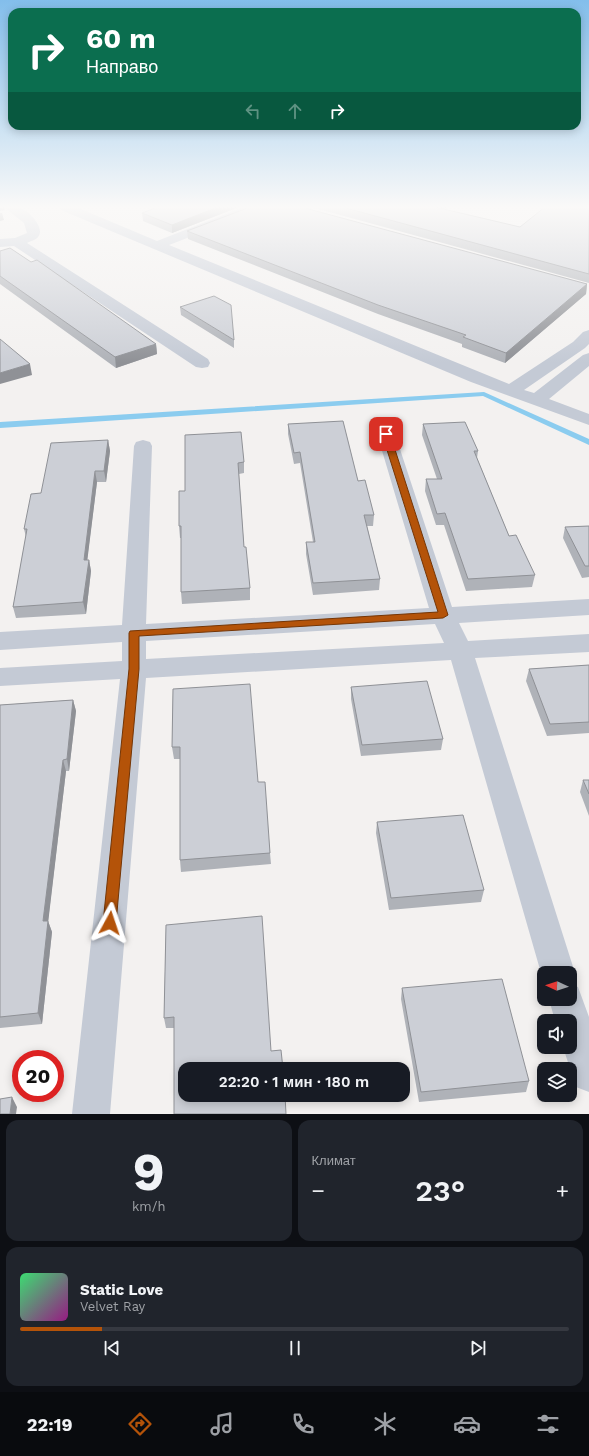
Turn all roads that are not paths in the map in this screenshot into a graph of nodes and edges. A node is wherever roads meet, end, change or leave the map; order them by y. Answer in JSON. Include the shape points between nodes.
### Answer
{"nodes":[{"id":1,"x":43,"y":259,"type":"edge"},
{"id":2,"x":191,"y":259,"type":"edge"},
{"id":3,"x":589,"y":335,"type":"edge"},
{"id":4,"x":589,"y":358,"type":"edge"},
{"id":5,"x":202,"y":364,"type":"dead end"},
{"id":6,"x":511,"y":391,"type":"junction"},
{"id":7,"x":536,"y":400,"type":"junction"},
{"id":8,"x":589,"y":420,"type":"edge"},
{"id":9,"x":386,"y":434,"type":"dead end"},
{"id":10,"x":143,"y":446,"type":"dead end"},
{"id":11,"x":589,"y":607,"type":"edge"},
{"id":12,"x":443,"y":615,"type":"junction"},
{"id":13,"x":134,"y":633,"type":"junction"},
{"id":14,"x":0,"y":641,"type":"edge"},
{"id":15,"x":589,"y":643,"type":"edge"},
{"id":16,"x":460,"y":650,"type":"junction"},
{"id":17,"x":134,"y":669,"type":"junction"},
{"id":18,"x":0,"y":677,"type":"edge"},
{"id":19,"x":556,"y":966,"type":"edge"},
{"id":20,"x":568,"y":1006,"type":"edge"},
{"id":21,"x":589,"y":1074,"type":"edge"},
{"id":22,"x":91,"y":1114,"type":"edge"}],
"edges":[{"from":1,"to":5,"type":"lane"},
{"from":2,"to":6,"type":"lane"},
{"from":3,"to":6,"type":"lane","via":[[579,345]]},
{"from":4,"to":7,"type":"lane"},
{"from":6,"to":7,"type":"lane"},
{"from":7,"to":8,"type":"lane"},
{"from":9,"to":12,"type":"lane"},
{"from":10,"to":13,"type":"lane"},
{"from":11,"to":12,"type":"lane"},
{"from":12,"to":13,"type":"lane"},
{"from":12,"to":16,"type":"lane"},
{"from":13,"to":14,"type":"lane"},
{"from":13,"to":17,"type":"lane"},
{"from":15,"to":16,"type":"lane"},
{"from":16,"to":17,"type":"lane"},
{"from":16,"to":19,"type":"lane"},
{"from":17,"to":18,"type":"lane"},
{"from":17,"to":22,"type":"lane"},
{"from":20,"to":21,"type":"lane"}]}
